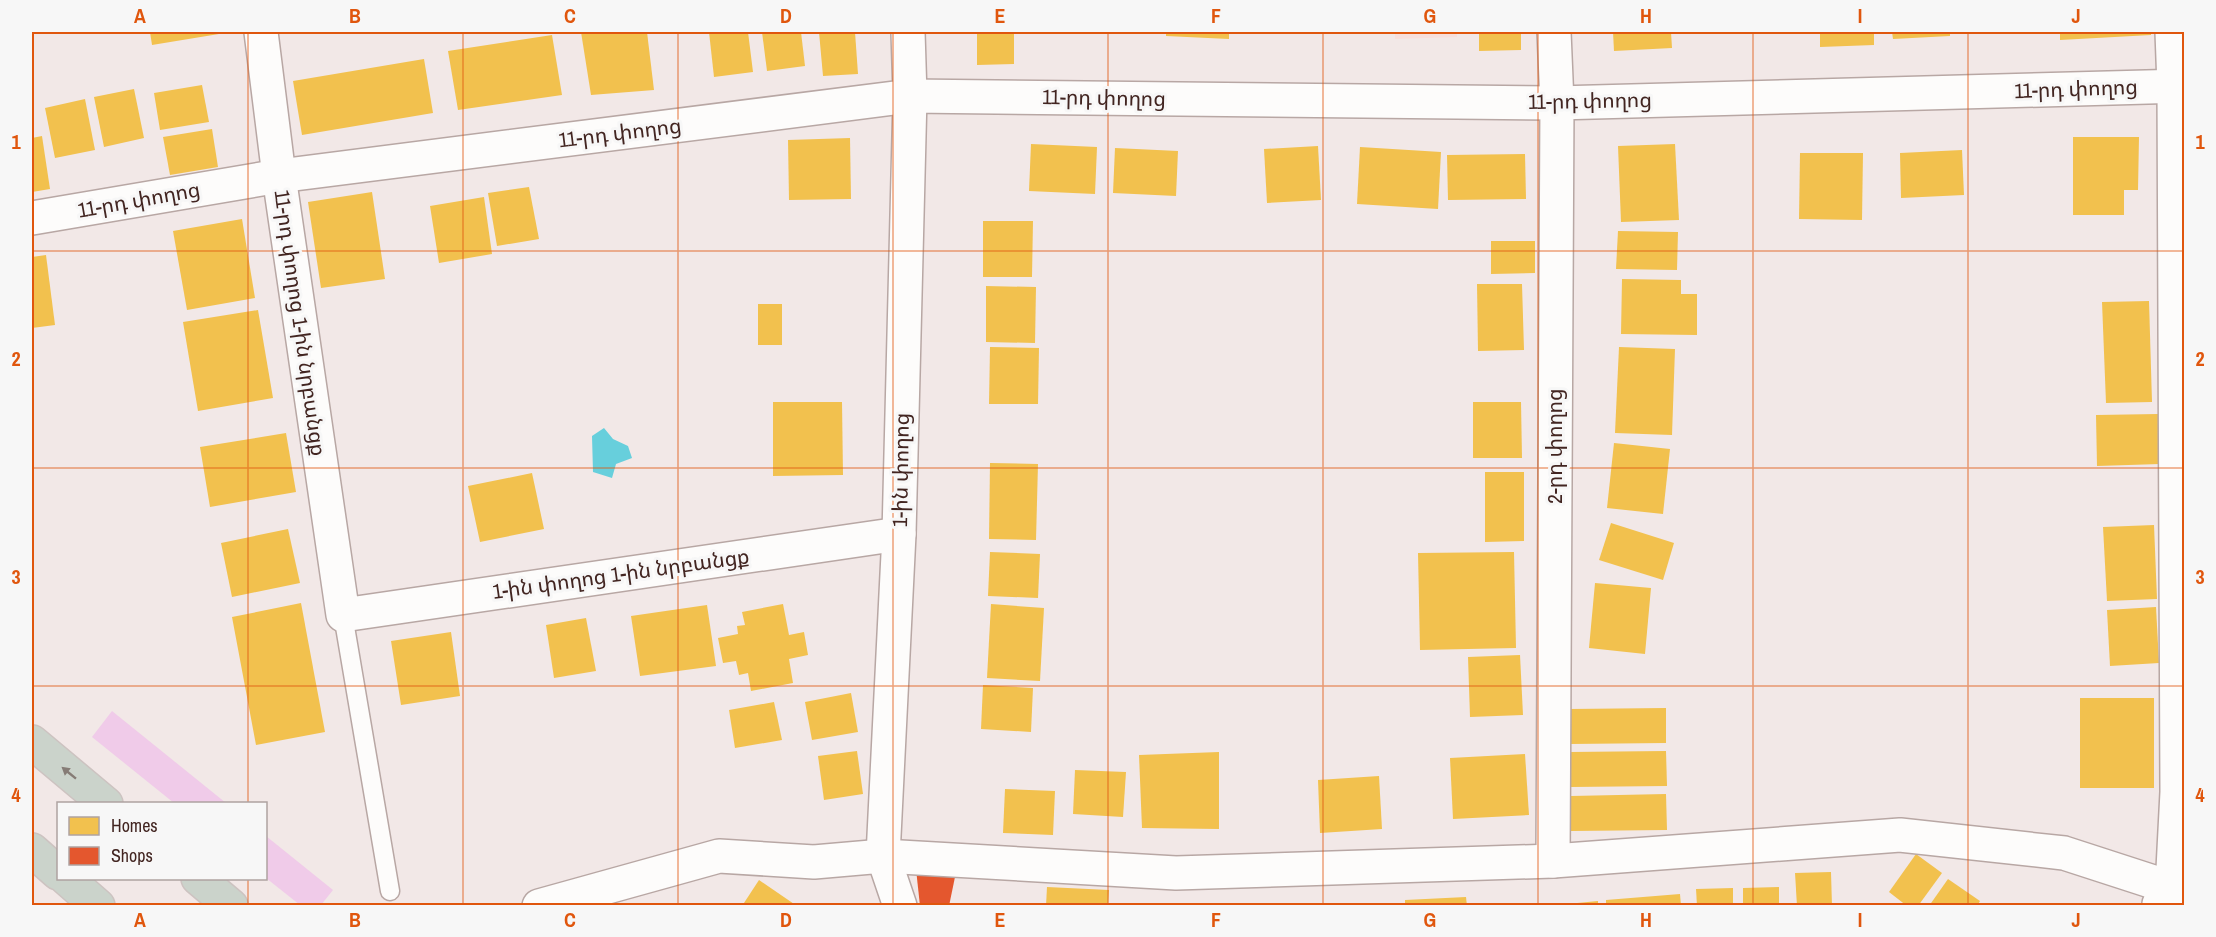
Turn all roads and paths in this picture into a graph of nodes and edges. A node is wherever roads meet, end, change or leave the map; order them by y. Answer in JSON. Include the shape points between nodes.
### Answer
{"nodes":[{"id":1,"x":261,"y":32,"type":"edge"},
{"id":2,"x":908,"y":32,"type":"edge"},
{"id":3,"x":1554,"y":32,"type":"edge"},
{"id":4,"x":2172,"y":32,"type":"edge"},
{"id":5,"x":2179,"y":86,"type":"edge"},
{"id":6,"x":910,"y":96,"type":"junction"},
{"id":7,"x":1557,"y":103,"type":"junction"},
{"id":8,"x":279,"y":176,"type":"junction"},
{"id":9,"x":32,"y":218,"type":"edge"},
{"id":10,"x":899,"y":534,"type":"junction"},
{"id":11,"x":343,"y":615,"type":"junction"},
{"id":12,"x":32,"y":742,"type":"edge"},
{"id":13,"x":2181,"y":794,"type":"edge"},
{"id":14,"x":104,"y":802,"type":"edge"},
{"id":15,"x":32,"y":850,"type":"edge"},
{"id":16,"x":883,"y":856,"type":"junction"},
{"id":17,"x":1552,"y":861,"type":"junction"},
{"id":18,"x":57,"y":872,"type":"edge"},
{"id":19,"x":67,"y":880,"type":"edge"},
{"id":20,"x":199,"y":880,"type":"edge"},
{"id":21,"x":390,"y":891,"type":"dead end"},
{"id":22,"x":2170,"y":900,"type":"edge"},
{"id":23,"x":98,"y":906,"type":"edge"},
{"id":24,"x":231,"y":906,"type":"edge"},
{"id":25,"x":539,"y":906,"type":"edge"},
{"id":26,"x":900,"y":906,"type":"edge"}],
"edges":[{"from":1,"to":8,"type":"street","name":"11-րդ փողոց 1-ին նրբանցք"},
{"from":2,"to":6,"type":"street","name":"1-ին փողոց"},
{"from":3,"to":7,"type":"street","name":"2-րդ փողոց"},
{"from":4,"to":5,"type":"street"},
{"from":5,"to":7,"type":"street","name":"11-րդ փողոց"},
{"from":5,"to":13,"type":"street"},
{"from":6,"to":7,"type":"street","name":"11-րդ փողոց"},
{"from":6,"to":8,"type":"street","name":"11-րդ փողոց"},
{"from":6,"to":10,"type":"street","name":"1-ին փողոց"},
{"from":7,"to":17,"type":"street","name":"2-րդ փողոց"},
{"from":8,"to":9,"type":"street","name":"11-րդ փողոց"},
{"from":8,"to":11,"type":"street","name":"11-րդ փողոց 1-ին նրբանցք"},
{"from":10,"to":11,"type":"street","name":"1-ին փողոց 1-ին նրբանցք"},
{"from":10,"to":16,"type":"street","name":"1-ին փողոց"},
{"from":11,"to":21,"type":"lane"},
{"from":14,"to":12,"type":"highway","one_way":true},
{"from":13,"to":22,"type":"street"},
{"from":15,"to":18,"type":"highway"},
{"from":16,"to":17,"type":"street","via":[[1176,873]]},
{"from":16,"to":25,"type":"street","via":[[814,862],[719,856]]},
{"from":16,"to":26,"type":"street","name":"1-ին փողոց"},
{"from":17,"to":22,"type":"street","via":[[1900,835],[2064,854]]},
{"from":19,"to":23,"type":"highway"},
{"from":20,"to":24,"type":"highway"}]}
